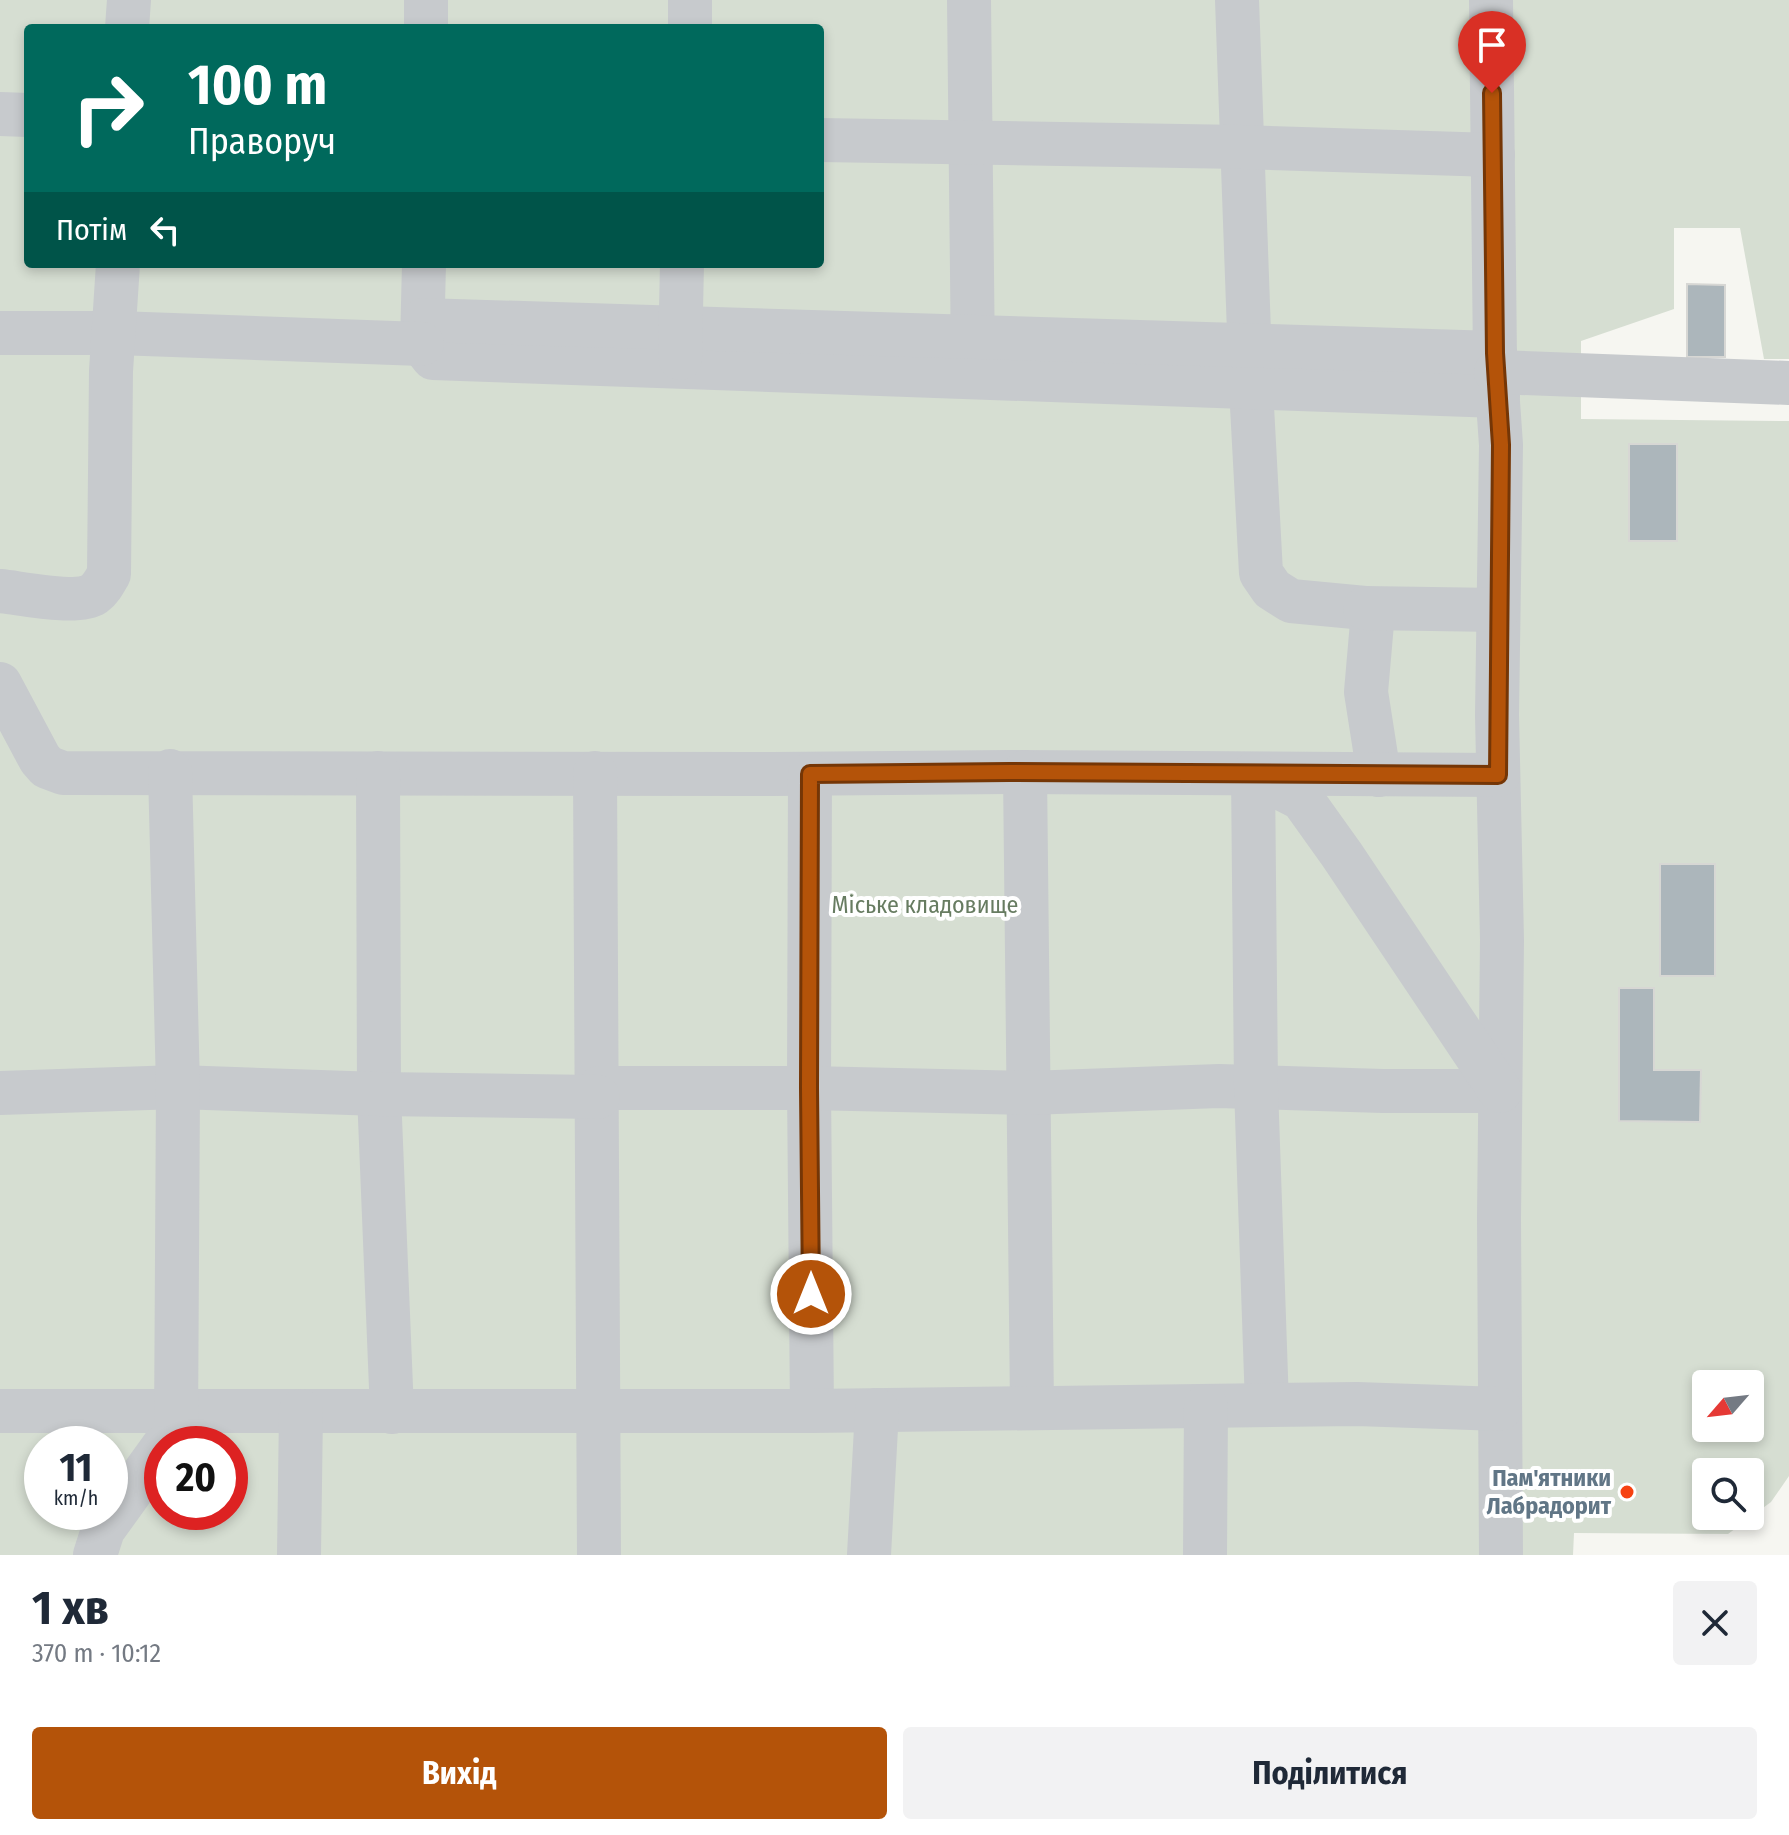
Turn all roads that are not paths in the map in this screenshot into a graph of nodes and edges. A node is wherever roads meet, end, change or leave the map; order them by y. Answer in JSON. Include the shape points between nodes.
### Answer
{"nodes":[{"id":1,"x":129,"y":0,"type":"edge"},
{"id":2,"x":426,"y":0,"type":"edge"},
{"id":3,"x":690,"y":0,"type":"edge"},
{"id":4,"x":969,"y":0,"type":"edge"},
{"id":5,"x":1237,"y":0,"type":"edge"},
{"id":6,"x":1491,"y":0,"type":"edge"},
{"id":7,"x":127,"y":24,"type":"edge"},
{"id":8,"x":426,"y":24,"type":"edge"},
{"id":9,"x":690,"y":24,"type":"edge"},
{"id":10,"x":0,"y":114,"type":"edge"},
{"id":11,"x":24,"y":115,"type":"edge"},
{"id":12,"x":824,"y":140,"type":"edge"},
{"id":13,"x":971,"y":143,"type":"junction"},
{"id":14,"x":1242,"y":147,"type":"junction"},
{"id":15,"x":1493,"y":155,"type":"junction"},
{"id":16,"x":118,"y":268,"type":"edge"},
{"id":17,"x":424,"y":268,"type":"edge"},
{"id":18,"x":682,"y":268,"type":"edge"},
{"id":19,"x":422,"y":332,"type":"junction"},
{"id":20,"x":0,"y":333,"type":"edge"},
{"id":21,"x":113,"y":333,"type":"junction"},
{"id":22,"x":680,"y":348,"type":"junction"},
{"id":23,"x":972,"y":358,"type":"junction"},
{"id":24,"x":1250,"y":366,"type":"junction"},
{"id":25,"x":1496,"y":374,"type":"junction"},
{"id":26,"x":1789,"y":383,"type":"edge"},
{"id":27,"x":0,"y":591,"type":"edge"},
{"id":28,"x":1365,"y":608,"type":"junction"},
{"id":29,"x":1498,"y":610,"type":"junction"},
{"id":30,"x":0,"y":684,"type":"edge"},
{"id":31,"x":170,"y":771,"type":"junction"},
{"id":32,"x":1025,"y":772,"type":"junction"},
{"id":33,"x":378,"y":773,"type":"junction"},
{"id":34,"x":595,"y":773,"type":"junction"},
{"id":35,"x":810,"y":774,"type":"junction"},
{"id":36,"x":1253,"y":774,"type":"junction"},
{"id":37,"x":1379,"y":775,"type":"junction"},
{"id":38,"x":1498,"y":775,"type":"junction"},
{"id":39,"x":178,"y":1087,"type":"junction"},
{"id":40,"x":1256,"y":1087,"type":"junction"},
{"id":41,"x":809,"y":1088,"type":"junction"},
{"id":42,"x":1500,"y":1091,"type":"junction"},
{"id":43,"x":598,"y":1092,"type":"junction"},
{"id":44,"x":0,"y":1093,"type":"edge"},
{"id":45,"x":1029,"y":1093,"type":"junction"},
{"id":46,"x":379,"y":1094,"type":"junction"},
{"id":47,"x":1267,"y":1405,"type":"junction"},
{"id":48,"x":1206,"y":1406,"type":"junction"},
{"id":49,"x":1032,"y":1407,"type":"junction"},
{"id":50,"x":1500,"y":1409,"type":"junction"},
{"id":51,"x":600,"y":1410,"type":"junction"},
{"id":52,"x":877,"y":1410,"type":"junction"},
{"id":53,"x":0,"y":1411,"type":"edge"},
{"id":54,"x":301,"y":1411,"type":"junction"},
{"id":55,"x":812,"y":1411,"type":"junction"},
{"id":56,"x":392,"y":1412,"type":"junction"},
{"id":57,"x":168,"y":1426,"type":"edge"},
{"id":58,"x":214,"y":1426,"type":"edge"},
{"id":59,"x":144,"y":1431,"type":"edge"},
{"id":60,"x":144,"y":1469,"type":"edge"},
{"id":61,"x":95,"y":1555,"type":"edge"},
{"id":62,"x":299,"y":1555,"type":"edge"},
{"id":63,"x":599,"y":1555,"type":"edge"},
{"id":64,"x":869,"y":1555,"type":"edge"},
{"id":65,"x":1205,"y":1555,"type":"edge"},
{"id":66,"x":1501,"y":1555,"type":"edge"}],
"edges":[{"from":1,"to":7,"type":"lane"},
{"from":2,"to":8,"type":"lane"},
{"from":3,"to":9,"type":"lane"},
{"from":4,"to":13,"type":"lane"},
{"from":5,"to":14,"type":"lane"},
{"from":6,"to":15,"type":"lane"},
{"from":10,"to":11,"type":"lane"},
{"from":12,"to":13,"type":"lane"},
{"from":13,"to":14,"type":"lane"},
{"from":13,"to":23,"type":"lane"},
{"from":14,"to":15,"type":"lane"},
{"from":14,"to":24,"type":"lane"},
{"from":15,"to":25,"type":"lane"},
{"from":16,"to":21,"type":"lane"},
{"from":17,"to":19,"type":"lane"},
{"from":18,"to":22,"type":"lane"},
{"from":19,"to":21,"type":"lane"},
{"from":19,"to":22,"type":"lane","via":[[433,358]]},
{"from":20,"to":21,"type":"lane"},
{"from":21,"to":27,"type":"lane","via":[[109,574],[93,596],[76,599]]},
{"from":22,"to":23,"type":"lane"},
{"from":23,"to":24,"type":"lane"},
{"from":24,"to":25,"type":"lane"},
{"from":24,"to":28,"type":"lane","via":[[1261,573],[1272,589],[1291,601]]},
{"from":25,"to":26,"type":"lane"},
{"from":25,"to":29,"type":"lane","via":[[1501,445]]},
{"from":28,"to":29,"type":"lane"},
{"from":28,"to":37,"type":"lane","via":[[1372,623],[1366,692]]},
{"from":29,"to":38,"type":"lane"},
{"from":30,"to":31,"type":"lane","via":[[47,767],[63,773]]},
{"from":31,"to":33,"type":"lane"},
{"from":31,"to":39,"type":"lane"},
{"from":32,"to":35,"type":"lane"},
{"from":32,"to":36,"type":"lane"},
{"from":32,"to":45,"type":"lane"},
{"from":33,"to":34,"type":"lane"},
{"from":33,"to":46,"type":"lane"},
{"from":34,"to":35,"type":"lane"},
{"from":34,"to":43,"type":"lane"},
{"from":35,"to":41,"type":"lane"},
{"from":36,"to":37,"type":"lane"},
{"from":36,"to":40,"type":"lane"},
{"from":36,"to":42,"type":"lane","via":[[1302,799]]},
{"from":37,"to":38,"type":"lane"},
{"from":38,"to":42,"type":"lane"},
{"from":39,"to":44,"type":"lane"},
{"from":39,"to":46,"type":"lane"},
{"from":39,"to":57,"type":"lane"},
{"from":40,"to":42,"type":"lane"},
{"from":40,"to":45,"type":"lane"},
{"from":40,"to":47,"type":"lane"},
{"from":41,"to":43,"type":"lane"},
{"from":41,"to":45,"type":"lane"},
{"from":41,"to":55,"type":"lane"},
{"from":42,"to":50,"type":"lane"},
{"from":43,"to":46,"type":"lane"},
{"from":43,"to":51,"type":"lane"},
{"from":45,"to":49,"type":"lane"},
{"from":46,"to":56,"type":"lane"},
{"from":47,"to":48,"type":"lane"},
{"from":47,"to":50,"type":"lane"},
{"from":48,"to":49,"type":"lane"},
{"from":48,"to":65,"type":"lane"},
{"from":49,"to":52,"type":"lane"},
{"from":50,"to":66,"type":"lane"},
{"from":51,"to":55,"type":"lane"},
{"from":51,"to":56,"type":"lane"},
{"from":51,"to":63,"type":"lane"},
{"from":52,"to":55,"type":"lane"},
{"from":52,"to":64,"type":"lane"},
{"from":53,"to":59,"type":"lane"},
{"from":54,"to":56,"type":"lane"},
{"from":54,"to":58,"type":"lane"},
{"from":54,"to":62,"type":"lane"},
{"from":60,"to":61,"type":"lane","via":[[103,1530]]}]}
